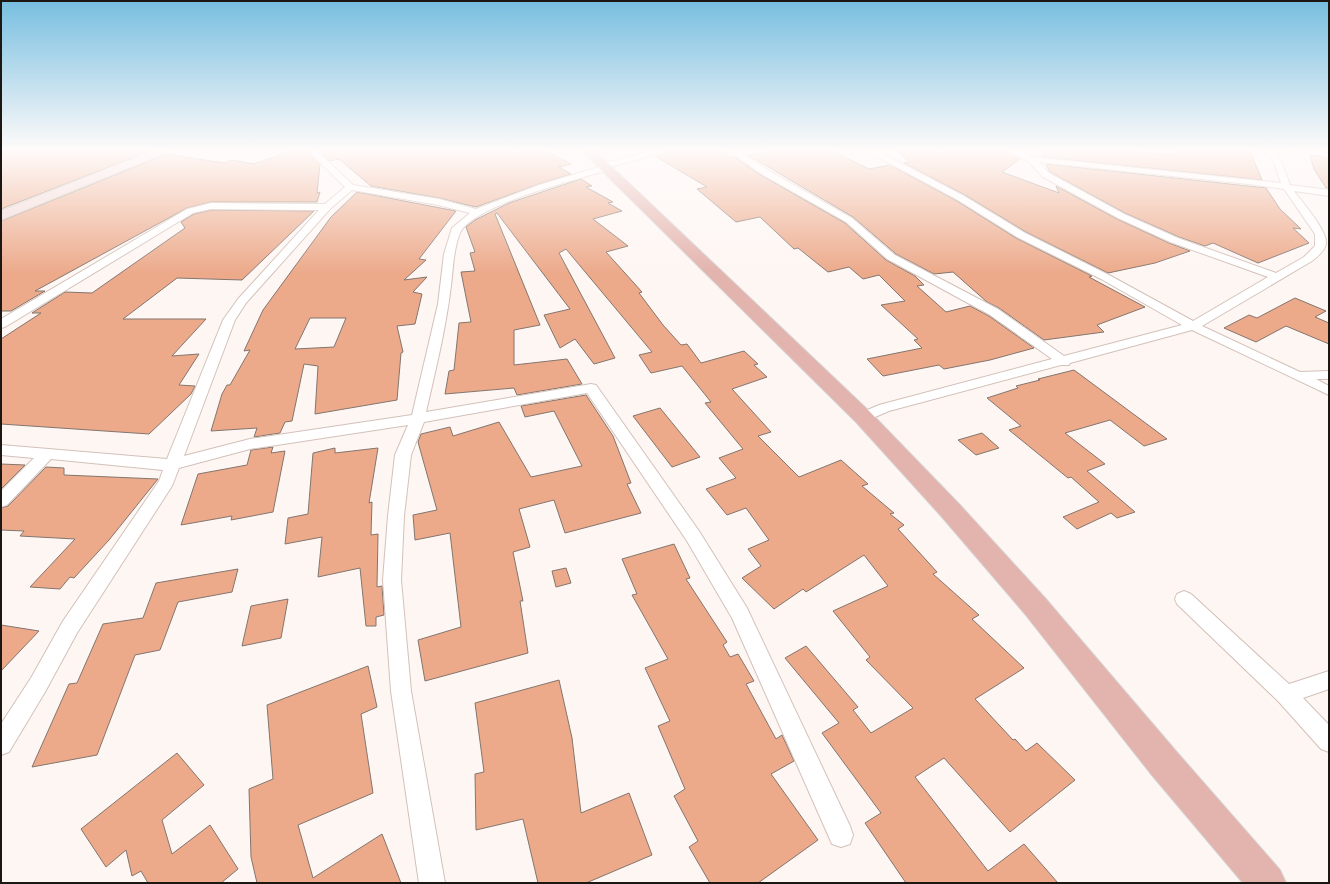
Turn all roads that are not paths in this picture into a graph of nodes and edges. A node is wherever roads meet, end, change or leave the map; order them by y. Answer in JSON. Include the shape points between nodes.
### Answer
{"nodes":[{"id":1,"x":66,"y":190,"type":"edge"},
{"id":2,"x":346,"y":190,"type":"edge"},
{"id":3,"x":369,"y":190,"type":"edge"},
{"id":4,"x":534,"y":190,"type":"edge"},
{"id":5,"x":625,"y":190,"type":"edge"},
{"id":6,"x":797,"y":190,"type":"edge"},
{"id":7,"x":946,"y":190,"type":"edge"},
{"id":8,"x":1074,"y":190,"type":"edge"},
{"id":9,"x":1290,"y":190,"type":"edge"},
{"id":10,"x":1314,"y":190,"type":"edge"},
{"id":11,"x":1329,"y":193,"type":"edge"},
{"id":12,"x":327,"y":207,"type":"junction"},
{"id":13,"x":477,"y":212,"type":"junction"},
{"id":14,"x":1,"y":216,"type":"edge"},
{"id":15,"x":681,"y":245,"type":"junction"},
{"id":16,"x":1278,"y":277,"type":"junction"},
{"id":17,"x":1,"y":324,"type":"edge"},
{"id":18,"x":1193,"y":326,"type":"junction"},
{"id":19,"x":1064,"y":362,"type":"junction"},
{"id":20,"x":1329,"y":375,"type":"edge"},
{"id":21,"x":1300,"y":376,"type":"junction"},
{"id":22,"x":1329,"y":391,"type":"edge"},
{"id":23,"x":863,"y":417,"type":"junction"},
{"id":24,"x":418,"y":418,"type":"junction"},
{"id":25,"x":1,"y":450,"type":"edge"},
{"id":26,"x":47,"y":454,"type":"junction"},
{"id":27,"x":171,"y":465,"type":"junction"},
{"id":28,"x":1,"y":501,"type":"edge"},
{"id":29,"x":1184,"y":599,"type":"dead end"},
{"id":30,"x":1329,"y":680,"type":"edge"},
{"id":31,"x":1286,"y":695,"type":"junction"},
{"id":32,"x":1329,"y":741,"type":"edge"},
{"id":33,"x":1,"y":744,"type":"edge"},
{"id":34,"x":841,"y":835,"type":"dead end"},
{"id":35,"x":432,"y":883,"type":"edge"},
{"id":36,"x":1247,"y":883,"type":"edge"},
{"id":37,"x":1267,"y":883,"type":"edge"}],
"edges":[{"from":1,"to":14,"type":"main road"},
{"from":2,"to":12,"type":"street"},
{"from":3,"to":13,"type":"street","via":[[439,202]]},
{"from":4,"to":13,"type":"street"},
{"from":5,"to":15,"type":"main road"},
{"from":6,"to":19,"type":"street","via":[[849,220],[891,257],[994,312]]},
{"from":7,"to":18,"type":"street","via":[[1021,235],[1105,277]]},
{"from":8,"to":16,"type":"street","via":[[1121,216],[1174,240]]},
{"from":9,"to":16,"type":"street","via":[[1320,234],[1322,242],[1319,250]]},
{"from":10,"to":11,"type":"street"},
{"from":12,"to":17,"type":"street","via":[[211,206],[190,211]]},
{"from":12,"to":27,"type":"street","via":[[228,320],[209,374]]},
{"from":13,"to":24,"type":"street","via":[[457,228],[449,254],[444,304]]},
{"from":15,"to":23,"type":"main road"},
{"from":15,"to":36,"type":"main road","via":[[856,419],[942,514]]},
{"from":16,"to":18,"type":"street"},
{"from":18,"to":19,"type":"street"},
{"from":18,"to":21,"type":"street"},
{"from":19,"to":23,"type":"street","via":[[884,408]]},
{"from":20,"to":21,"type":"street"},
{"from":21,"to":22,"type":"street"},
{"from":23,"to":37,"type":"main road","via":[[952,511],[1035,606],[1163,762]]},
{"from":24,"to":27,"type":"street","via":[[250,444]]},
{"from":24,"to":34,"type":"street","via":[[591,388],[693,536],[740,614]]},
{"from":24,"to":35,"type":"street","via":[[403,455],[392,580],[401,691]]},
{"from":25,"to":26,"type":"street"},
{"from":26,"to":27,"type":"street"},
{"from":26,"to":28,"type":"street"},
{"from":27,"to":33,"type":"street","via":[[166,482],[70,627]]},
{"from":29,"to":31,"type":"street"},
{"from":30,"to":31,"type":"street"},
{"from":31,"to":32,"type":"street"}]}
